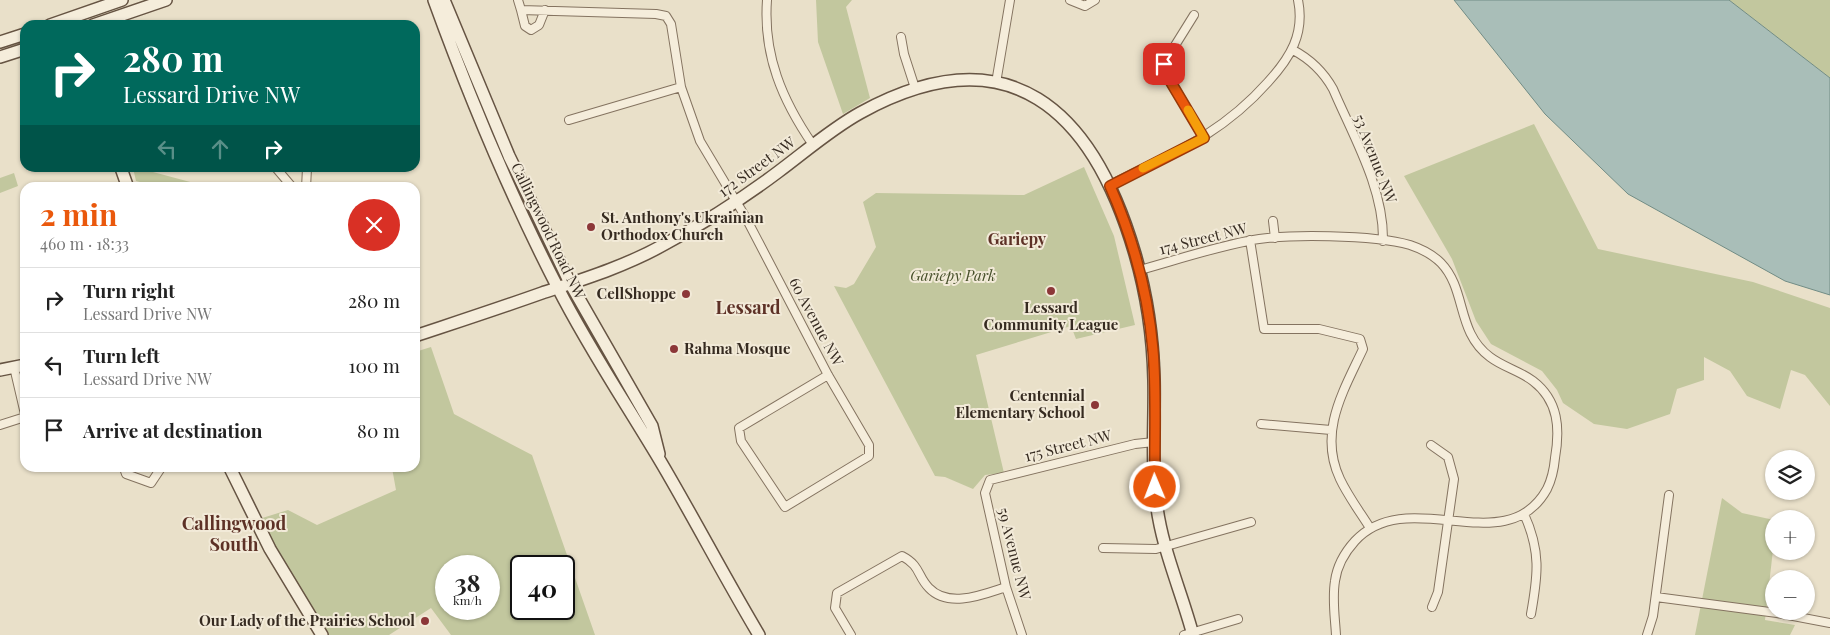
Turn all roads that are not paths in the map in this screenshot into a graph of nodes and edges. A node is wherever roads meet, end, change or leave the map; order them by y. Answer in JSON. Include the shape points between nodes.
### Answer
{"nodes":[{"id":1,"x":122,"y":0,"type":"edge"},
{"id":2,"x":166,"y":0,"type":"edge"},
{"id":3,"x":434,"y":0,"type":"edge"},
{"id":4,"x":444,"y":0,"type":"edge"},
{"id":5,"x":518,"y":0,"type":"edge"},
{"id":6,"x":767,"y":0,"type":"edge"},
{"id":7,"x":1010,"y":0,"type":"edge"},
{"id":8,"x":1070,"y":0,"type":"edge"},
{"id":9,"x":1095,"y":0,"type":"edge"},
{"id":10,"x":1298,"y":0,"type":"edge"},
{"id":11,"x":521,"y":10,"type":"junction"},
{"id":12,"x":544,"y":10,"type":"junction"},
{"id":13,"x":125,"y":14,"type":"junction"},
{"id":14,"x":1194,"y":15,"type":"dead end"},
{"id":15,"x":75,"y":20,"type":"edge"},
{"id":16,"x":108,"y":20,"type":"edge"},
{"id":17,"x":117,"y":20,"type":"edge"},
{"id":18,"x":20,"y":36,"type":"edge"},
{"id":19,"x":901,"y":37,"type":"dead end"},
{"id":20,"x":0,"y":42,"type":"edge"},
{"id":21,"x":1293,"y":50,"type":"junction"},
{"id":22,"x":20,"y":51,"type":"edge"},
{"id":23,"x":13,"y":53,"type":"junction"},
{"id":24,"x":20,"y":53,"type":"edge"},
{"id":25,"x":0,"y":57,"type":"edge"},
{"id":26,"x":996,"y":83,"type":"junction"},
{"id":27,"x":681,"y":87,"type":"junction"},
{"id":28,"x":915,"y":88,"type":"junction"},
{"id":29,"x":569,"y":120,"type":"dead end"},
{"id":30,"x":1204,"y":138,"type":"junction"},
{"id":31,"x":813,"y":145,"type":"junction"},
{"id":32,"x":279,"y":172,"type":"edge"},
{"id":33,"x":288,"y":182,"type":"edge"},
{"id":34,"x":1110,"y":186,"type":"junction"},
{"id":35,"x":736,"y":202,"type":"junction"},
{"id":36,"x":1273,"y":221,"type":"dead end"},
{"id":37,"x":1275,"y":238,"type":"junction"},
{"id":38,"x":1250,"y":240,"type":"junction"},
{"id":39,"x":1383,"y":241,"type":"junction"},
{"id":40,"x":1140,"y":270,"type":"junction"},
{"id":41,"x":570,"y":284,"type":"junction"},
{"id":42,"x":558,"y":288,"type":"junction"},
{"id":43,"x":420,"y":334,"type":"edge"},
{"id":44,"x":19,"y":366,"type":"edge"},
{"id":45,"x":0,"y":370,"type":"edge"},
{"id":46,"x":828,"y":375,"type":"junction"},
{"id":47,"x":20,"y":418,"type":"edge"},
{"id":48,"x":1261,"y":424,"type":"dead end"},
{"id":49,"x":0,"y":425,"type":"edge"},
{"id":50,"x":1330,"y":430,"type":"junction"},
{"id":51,"x":1154,"y":442,"type":"junction"},
{"id":52,"x":1430,"y":445,"type":"dead end"},
{"id":53,"x":661,"y":463,"type":"junction"},
{"id":54,"x":125,"y":472,"type":"edge"},
{"id":55,"x":158,"y":472,"type":"edge"},
{"id":56,"x":232,"y":472,"type":"edge"},
{"id":57,"x":990,"y":480,"type":"joint"},
{"id":58,"x":1669,"y":495,"type":"dead end"},
{"id":59,"x":1524,"y":514,"type":"junction"},
{"id":60,"x":1449,"y":520,"type":"junction"},
{"id":61,"x":1251,"y":522,"type":"dead end"},
{"id":62,"x":1370,"y":528,"type":"junction"},
{"id":63,"x":1166,"y":547,"type":"junction"},
{"id":64,"x":1103,"y":548,"type":"dead end"},
{"id":65,"x":1006,"y":587,"type":"junction"},
{"id":66,"x":1656,"y":597,"type":"junction"},
{"id":67,"x":1432,"y":607,"type":"dead end"},
{"id":68,"x":1531,"y":614,"type":"dead end"},
{"id":69,"x":1238,"y":618,"type":"dead end"},
{"id":70,"x":1830,"y":623,"type":"edge"},
{"id":71,"x":1190,"y":634,"type":"edge"},
{"id":72,"x":322,"y":635,"type":"edge"},
{"id":73,"x":759,"y":635,"type":"edge"},
{"id":74,"x":851,"y":635,"type":"edge"},
{"id":75,"x":1022,"y":635,"type":"edge"},
{"id":76,"x":1336,"y":635,"type":"edge"},
{"id":77,"x":1647,"y":635,"type":"edge"}],
"edges":[{"from":1,"to":15,"type":"street"},
{"from":2,"to":13,"type":"street"},
{"from":3,"to":42,"type":"street","name":"Callingwood Road NW","via":[[468,95]]},
{"from":4,"to":41,"type":"street","name":"Callingwood Road NW","via":[[508,156]]},
{"from":5,"to":11,"type":"street"},
{"from":6,"to":31,"type":"street","via":[[767,40],[775,76],[786,103]]},
{"from":7,"to":26,"type":"street"},
{"from":8,"to":9,"type":"street","via":[[1085,6]]},
{"from":10,"to":21,"type":"street","via":[[1300,25]]},
{"from":11,"to":12,"type":"street"},
{"from":11,"to":12,"type":"street","via":[[525,26],[531,30],[539,26]]},
{"from":12,"to":27,"type":"street","name":"60 Avenue NW","via":[[666,16],[671,24]]},
{"from":13,"to":16,"type":"street"},
{"from":13,"to":17,"type":"street"},
{"from":14,"to":30,"type":"street","via":[[1166,60],[1164,69]]},
{"from":18,"to":20,"type":"street"},
{"from":19,"to":28,"type":"street"},
{"from":21,"to":30,"type":"street","via":[[1248,104]]},
{"from":21,"to":39,"type":"street","name":"53 Avenue NW","via":[[1319,69],[1332,89],[1372,183],[1380,210]]},
{"from":22,"to":23,"type":"street"},
{"from":23,"to":24,"type":"street"},
{"from":23,"to":25,"type":"street"},
{"from":26,"to":28,"type":"street","name":"172 Street NW","via":[[965,80]]},
{"from":26,"to":34,"type":"street","name":"172 Street NW","via":[[1031,95],[1076,130]]},
{"from":27,"to":29,"type":"street"},
{"from":27,"to":35,"type":"street","name":"60 Avenue NW","via":[[700,141]]},
{"from":28,"to":31,"type":"street","name":"172 Street NW","via":[[863,112]]},
{"from":30,"to":34,"type":"street"},
{"from":31,"to":35,"type":"street","name":"172 Street NW"},
{"from":32,"to":33,"type":"street"},
{"from":34,"to":40,"type":"street","name":"172 Street NW"},
{"from":35,"to":41,"type":"street","name":"172 Street NW","via":[[642,256]]},
{"from":35,"to":46,"type":"street","name":"60 Avenue NW"},
{"from":36,"to":37,"type":"street"},
{"from":37,"to":38,"type":"street","name":"174 Street NW"},
{"from":37,"to":39,"type":"street","name":"174 Street NW","via":[[1338,237]]},
{"from":38,"to":40,"type":"street","name":"174 Street NW"},
{"from":38,"to":50,"type":"street","via":[[1264,329],[1319,329],[1360,339],[1363,349],[1337,404]]},
{"from":39,"to":59,"type":"street","via":[[1419,248],[1442,264],[1454,283],[1464,320],[1477,345],[1497,362],[1530,379],[1550,401],[1558,427],[1552,477],[1543,494]]},
{"from":40,"to":51,"type":"street","name":"172 Street NW","via":[[1153,352]]},
{"from":41,"to":42,"type":"street","name":"172 Street NW"},
{"from":41,"to":53,"type":"street","name":"Callingwood Road NW","via":[[652,426]]},
{"from":42,"to":43,"type":"street","name":"172 Street NW"},
{"from":42,"to":53,"type":"street","name":"Callingwood Road NW"},
{"from":44,"to":45,"type":"street"},
{"from":46,"to":46,"type":"street","name":"60 Avenue NW","via":[[739,428],[741,442],[785,507],[869,456],[869,445]]},
{"from":47,"to":49,"type":"street"},
{"from":48,"to":50,"type":"street"},
{"from":50,"to":62,"type":"street","via":[[1331,452],[1340,479]]},
{"from":51,"to":57,"type":"street","name":"175 Street NW"},
{"from":51,"to":63,"type":"street","name":"172 Street NW","via":[[1156,502]]},
{"from":52,"to":60,"type":"street","via":[[1445,454],[1453,471]]},
{"from":53,"to":73,"type":"street","name":"Callingwood Road NW"},
{"from":54,"to":55,"type":"street","via":[[150,483]]},
{"from":56,"to":72,"type":"street","via":[[270,549]]},
{"from":57,"to":65,"type":"street","name":"59 Avenue NW","via":[[985,492]]},
{"from":58,"to":66,"type":"street"},
{"from":59,"to":60,"type":"street","via":[[1489,523]]},
{"from":59,"to":68,"type":"street","via":[[1535,544],[1538,567]]},
{"from":60,"to":62,"type":"street","via":[[1402,518]]},
{"from":60,"to":67,"type":"street","via":[[1438,592]]},
{"from":61,"to":63,"type":"street"},
{"from":62,"to":76,"type":"street","via":[[1352,545],[1337,573],[1334,596]]},
{"from":63,"to":64,"type":"street","via":[[1149,550]]},
{"from":63,"to":71,"type":"street","name":"172 Street NW"},
{"from":65,"to":74,"type":"street","via":[[970,598],[944,597],[929,589],[913,562],[902,556],[837,593],[835,608]]},
{"from":65,"to":75,"type":"street","name":"59 Avenue NW"},
{"from":66,"to":70,"type":"street"},
{"from":66,"to":77,"type":"street"},
{"from":69,"to":71,"type":"street"}]}
